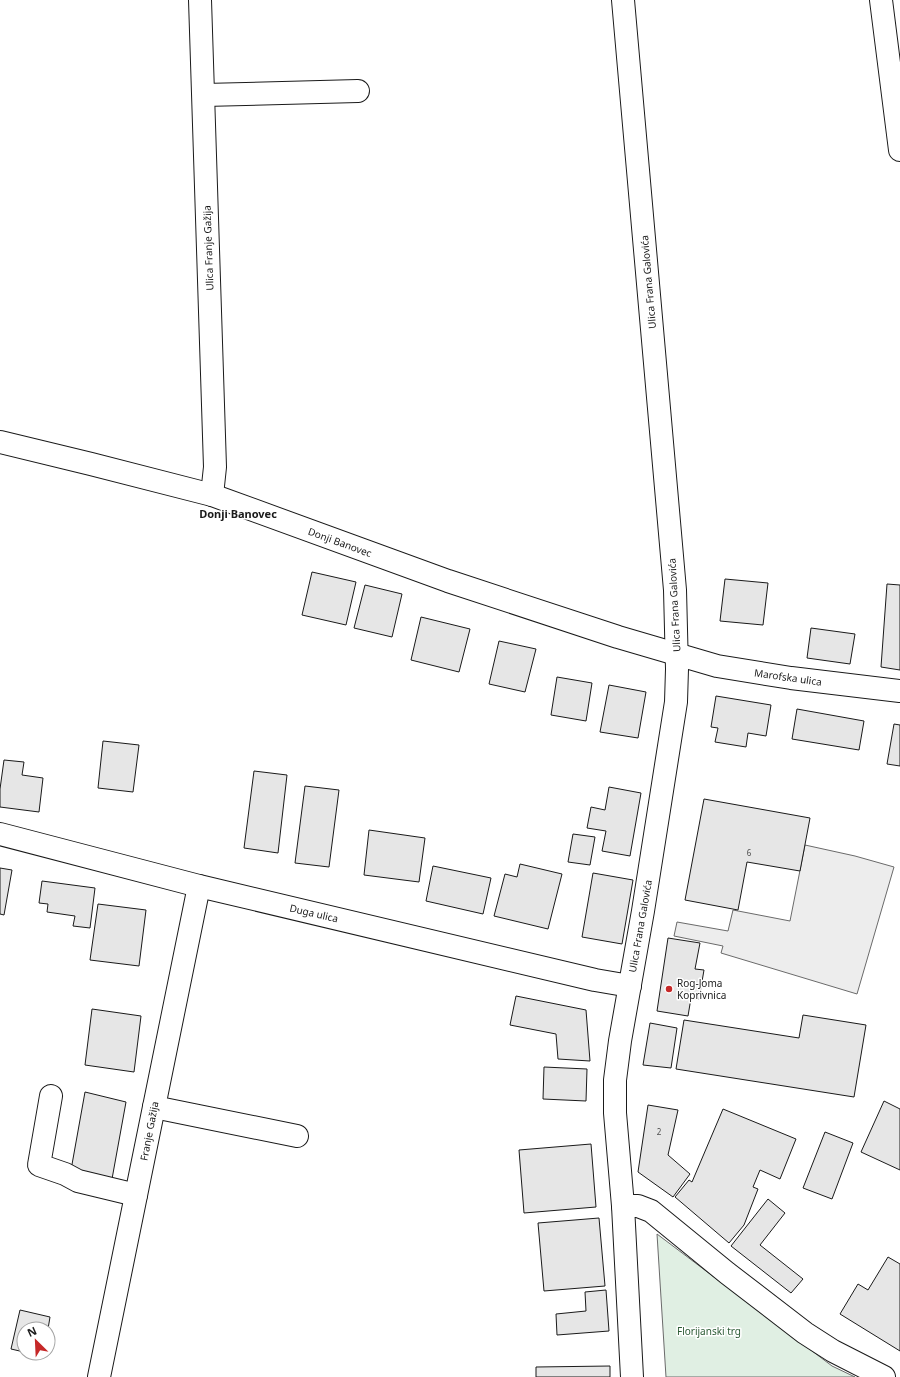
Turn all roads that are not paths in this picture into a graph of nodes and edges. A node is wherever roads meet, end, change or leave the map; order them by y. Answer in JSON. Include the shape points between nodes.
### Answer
{"nodes":[{"id":1,"x":200,"y":0,"type":"edge"},
{"id":2,"x":623,"y":0,"type":"edge"},
{"id":3,"x":881,"y":0,"type":"edge"},
{"id":4,"x":358,"y":91,"type":"dead end"},
{"id":5,"x":204,"y":96,"type":"junction"},
{"id":6,"x":900,"y":150,"type":"edge"},
{"id":7,"x":0,"y":442,"type":"edge"},
{"id":8,"x":212,"y":495,"type":"junction"},
{"id":9,"x":677,"y":655,"type":"junction"},
{"id":10,"x":900,"y":691,"type":"edge"},
{"id":11,"x":0,"y":834,"type":"edge"},
{"id":12,"x":199,"y":886,"type":"junction"},
{"id":13,"x":630,"y":986,"type":"junction"},
{"id":14,"x":51,"y":1096,"type":"dead end"},
{"id":15,"x":154,"y":1107,"type":"junction"},
{"id":16,"x":297,"y":1136,"type":"dead end"},
{"id":17,"x":136,"y":1194,"type":"junction"},
{"id":18,"x":623,"y":1206,"type":"junction"},
{"id":19,"x":99,"y":1377,"type":"edge"},
{"id":20,"x":632,"y":1377,"type":"edge"},
{"id":21,"x":884,"y":1377,"type":"edge"}],
"edges":[{"from":1,"to":5,"type":"street","name":"Ulica Franje Gažija"},
{"from":2,"to":9,"type":"street","name":"Ulica Frana Galovića","via":[[675,590]]},
{"from":3,"to":6,"type":"street"},
{"from":4,"to":5,"type":"street"},
{"from":5,"to":8,"type":"street","name":"Ulica Franje Gažija","via":[[215,467]]},
{"from":7,"to":8,"type":"street","name":"Donji Banovec"},
{"from":8,"to":9,"type":"street","name":"Donji Banovec","via":[[448,582]]},
{"from":9,"to":10,"type":"street","name":"Marofska ulica","via":[[717,666],[791,678]]},
{"from":9,"to":13,"type":"street","name":"Ulica Frana Galovića","via":[[676,702]]},
{"from":11,"to":12,"type":"street","name":"Duga ulica"},
{"from":12,"to":13,"type":"street","name":"Duga ulica","via":[[595,980]]},
{"from":12,"to":15,"type":"street","name":"Franje Gažija"},
{"from":13,"to":18,"type":"street","name":"Ulica Frana Galovića","via":[[615,1080],[615,1113]]},
{"from":14,"to":17,"type":"street","via":[[38,1166],[66,1174],[78,1182]]},
{"from":15,"to":16,"type":"street"},
{"from":15,"to":17,"type":"street","name":"Franje Gažija"},
{"from":17,"to":19,"type":"street","name":"Franje Gažija"},
{"from":18,"to":20,"type":"street"},
{"from":18,"to":21,"type":"street","via":[[638,1206],[651,1211],[805,1333],[833,1351]]}]}
